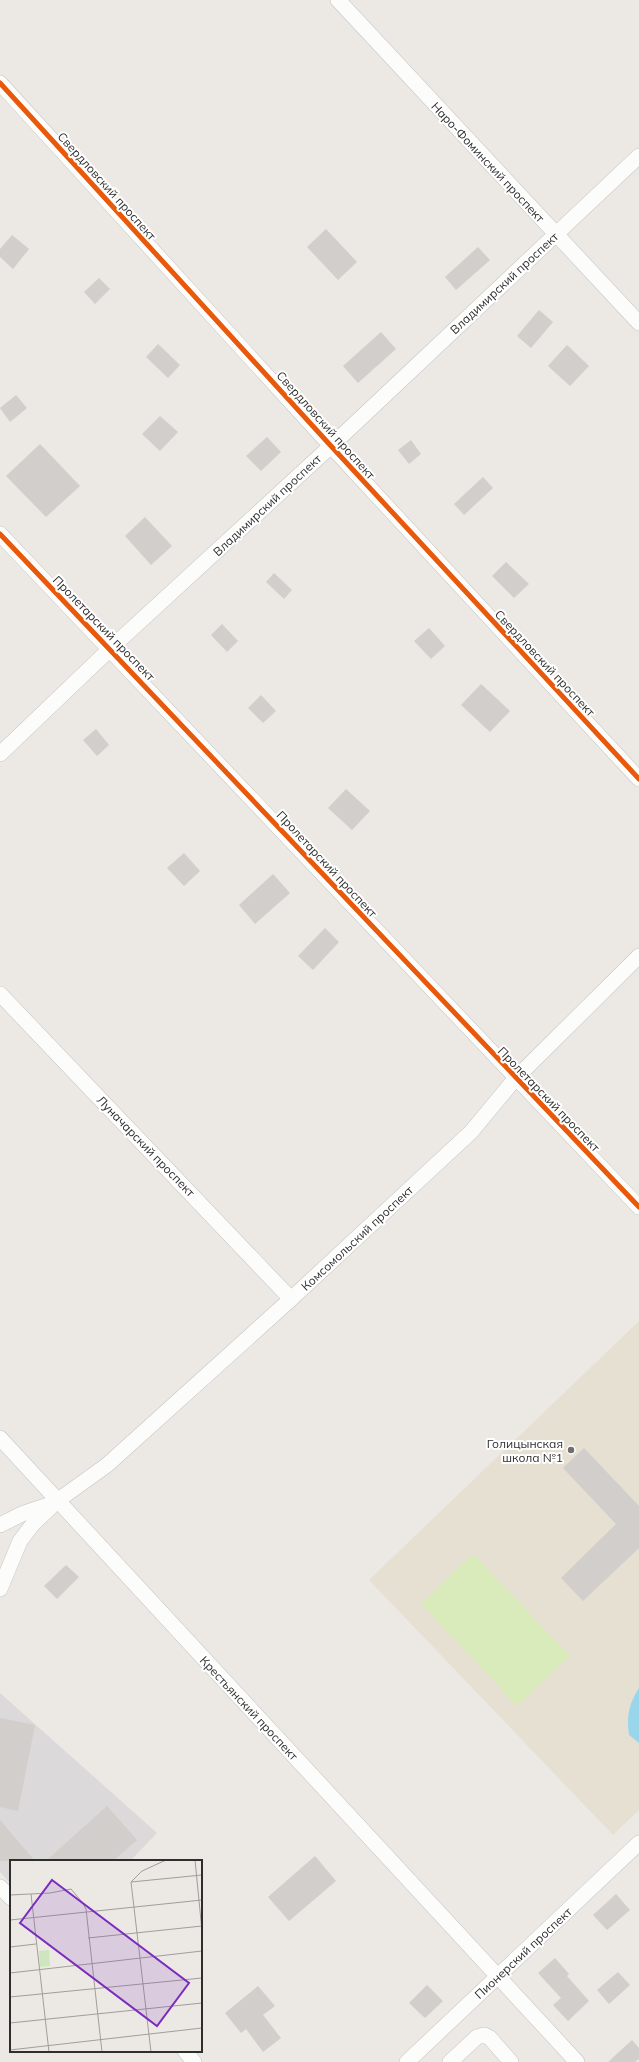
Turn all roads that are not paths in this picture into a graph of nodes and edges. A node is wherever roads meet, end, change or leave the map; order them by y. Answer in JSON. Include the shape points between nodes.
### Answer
{"nodes":[{"id":1,"x":338,"y":0,"type":"edge"},
{"id":2,"x":0,"y":83,"type":"edge"},
{"id":3,"x":639,"y":156,"type":"edge"},
{"id":4,"x":556,"y":234,"type":"junction"},
{"id":5,"x":639,"y":323,"type":"edge"},
{"id":6,"x":331,"y":446,"type":"junction"},
{"id":7,"x":0,"y":534,"type":"edge"},
{"id":8,"x":111,"y":648,"type":"junction"},
{"id":9,"x":0,"y":754,"type":"edge"},
{"id":10,"x":639,"y":779,"type":"edge"},
{"id":11,"x":639,"y":956,"type":"edge"},
{"id":12,"x":0,"y":994,"type":"edge"},
{"id":13,"x":515,"y":1079,"type":"junction"},
{"id":14,"x":639,"y":1207,"type":"edge"},
{"id":15,"x":291,"y":1299,"type":"junction"},
{"id":16,"x":0,"y":1438,"type":"edge"},
{"id":17,"x":58,"y":1501,"type":"junction"},
{"id":18,"x":0,"y":1525,"type":"edge"},
{"id":19,"x":0,"y":1589,"type":"edge"},
{"id":20,"x":639,"y":1843,"type":"edge"},
{"id":21,"x":0,"y":1887,"type":"edge"},
{"id":22,"x":10,"y":1897,"type":"edge"},
{"id":23,"x":498,"y":1977,"type":"junction"},
{"id":24,"x":186,"y":2052,"type":"edge"},
{"id":25,"x":194,"y":2062,"type":"edge"},
{"id":26,"x":406,"y":2062,"type":"edge"},
{"id":27,"x":450,"y":2062,"type":"edge"},
{"id":28,"x":511,"y":2062,"type":"edge"},
{"id":29,"x":577,"y":2062,"type":"edge"}],
"edges":[{"from":1,"to":4,"type":"street","name":"Наро-Фоминский проспект"},
{"from":2,"to":6,"type":"street","name":"Свердловский проспект"},
{"from":3,"to":4,"type":"street","name":"Владимирский проспект"},
{"from":4,"to":5,"type":"street","name":"Наро-Фоминский проспект"},
{"from":4,"to":6,"type":"street","name":"Владимирский проспект"},
{"from":6,"to":8,"type":"street","name":"Владимирский проспект"},
{"from":6,"to":10,"type":"street","name":"Свердловский проспект"},
{"from":7,"to":8,"type":"street","name":"Пролетарский проспект"},
{"from":8,"to":9,"type":"street","name":"Владимирский проспект"},
{"from":8,"to":13,"type":"street","name":"Пролетарский проспект"},
{"from":11,"to":13,"type":"street","name":"Комсомольский проспект"},
{"from":12,"to":15,"type":"street","name":"Луначарский проспект"},
{"from":13,"to":14,"type":"street","name":"Пролетарский проспект"},
{"from":13,"to":15,"type":"street","name":"Комсомольский проспект","via":[[471,1132]]},
{"from":15,"to":17,"type":"street","name":"Комсомольский проспект","via":[[107,1465]]},
{"from":16,"to":17,"type":"street","name":"Крестьянский проспект"},
{"from":17,"to":18,"type":"street"},
{"from":17,"to":19,"type":"street","via":[[33,1524],[20,1541]]},
{"from":17,"to":23,"type":"street","name":"Крестьянский проспект"},
{"from":20,"to":23,"type":"street","name":"Пионерский проспект"},
{"from":21,"to":22,"type":"street"},
{"from":23,"to":26,"type":"street","name":"Пионерский проспект"},
{"from":23,"to":29,"type":"street","name":"Крестьянский проспект"},
{"from":24,"to":25,"type":"street"},
{"from":27,"to":28,"type":"street","via":[[477,2037],[484,2035],[490,2038]]}]}
